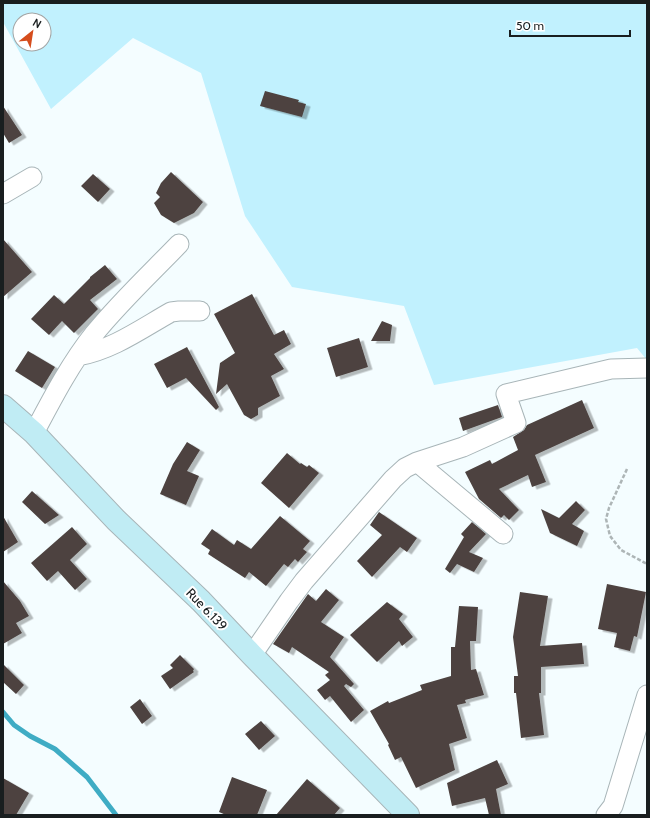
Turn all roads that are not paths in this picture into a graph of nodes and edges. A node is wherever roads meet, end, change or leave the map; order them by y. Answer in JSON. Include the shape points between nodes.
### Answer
{"nodes":[{"id":1,"x":32,"y":177,"type":"dead end"},
{"id":2,"x":3,"y":194,"type":"edge"},
{"id":3,"x":180,"y":244,"type":"dead end"},
{"id":4,"x":200,"y":311,"type":"dead end"},
{"id":5,"x":78,"y":356,"type":"junction"},
{"id":6,"x":647,"y":368,"type":"edge"},
{"id":7,"x":3,"y":406,"type":"edge"},
{"id":8,"x":34,"y":432,"type":"junction"},
{"id":9,"x":418,"y":462,"type":"junction"},
{"id":10,"x":503,"y":534,"type":"dead end"},
{"id":11,"x":252,"y":655,"type":"junction"},
{"id":12,"x":647,"y":695,"type":"edge"},
{"id":13,"x":408,"y":815,"type":"edge"},
{"id":14,"x":606,"y":815,"type":"edge"}],
"edges":[{"from":1,"to":2,"type":"street"},
{"from":3,"to":5,"type":"street","via":[[116,309]]},
{"from":4,"to":5,"type":"street","via":[[171,312],[107,348]]},
{"from":5,"to":8,"type":"street"},
{"from":6,"to":9,"type":"street","via":[[611,369],[506,394],[516,423],[463,447]]},
{"from":7,"to":8,"type":"street","name":"Rue 6.139"},
{"from":8,"to":11,"type":"street","name":"Rue 6.139","via":[[116,520],[201,601]]},
{"from":9,"to":10,"type":"street"},
{"from":9,"to":11,"type":"street","via":[[405,468],[393,479],[304,582]]},
{"from":11,"to":13,"type":"street","name":"Rue 6.139"},
{"from":12,"to":14,"type":"street","via":[[613,806]]}]}
